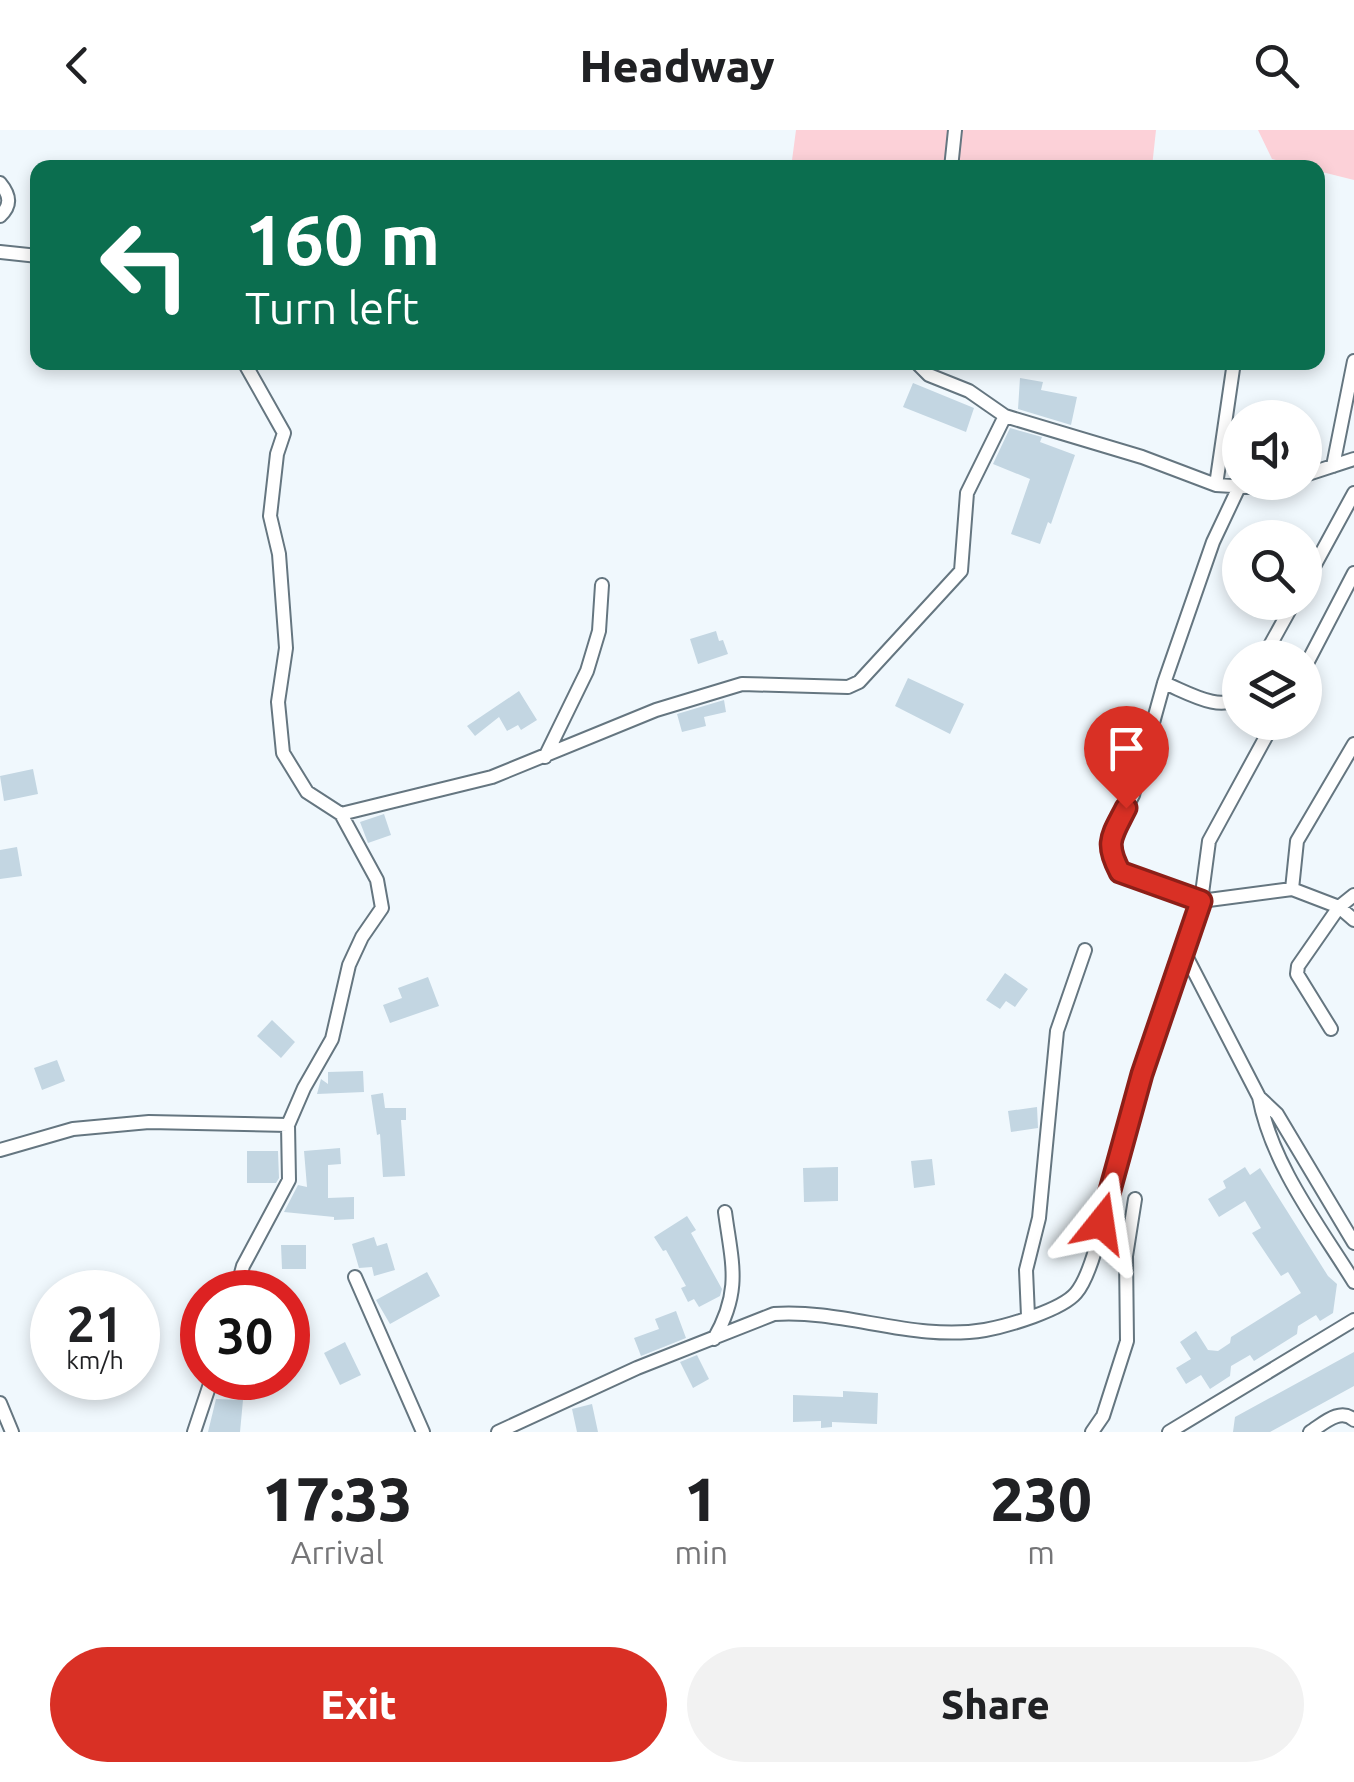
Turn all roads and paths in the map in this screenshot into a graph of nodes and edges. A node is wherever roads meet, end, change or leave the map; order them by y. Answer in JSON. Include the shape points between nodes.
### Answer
{"nodes":[{"id":1,"x":955,"y":130,"type":"edge"},
{"id":2,"x":952,"y":160,"type":"edge"},
{"id":3,"x":0,"y":182,"type":"edge"},
{"id":4,"x":0,"y":216,"type":"edge"},
{"id":5,"x":0,"y":252,"type":"edge"},
{"id":6,"x":30,"y":255,"type":"edge"},
{"id":7,"x":1354,"y":362,"type":"edge"},
{"id":8,"x":249,"y":370,"type":"edge"},
{"id":9,"x":932,"y":370,"type":"edge"},
{"id":10,"x":1233,"y":370,"type":"edge"},
{"id":11,"x":1005,"y":416,"type":"junction"},
{"id":12,"x":1354,"y":459,"type":"edge"},
{"id":13,"x":1332,"y":466,"type":"junction"},
{"id":14,"x":1322,"y":469,"type":"edge"},
{"id":15,"x":1216,"y":485,"type":"junction"},
{"id":16,"x":1222,"y":486,"type":"edge"},
{"id":17,"x":1354,"y":493,"type":"edge"},
{"id":18,"x":1233,"y":500,"type":"edge"},
{"id":19,"x":1322,"y":552,"type":"edge"},
{"id":20,"x":1354,"y":573,"type":"edge"},
{"id":21,"x":602,"y":585,"type":"dead end"},
{"id":22,"x":1319,"y":640,"type":"edge"},
{"id":23,"x":1164,"y":683,"type":"junction"},
{"id":24,"x":1222,"y":704,"type":"edge"},
{"id":25,"x":1264,"y":740,"type":"edge"},
{"id":26,"x":1354,"y":744,"type":"edge"},
{"id":27,"x":545,"y":756,"type":"junction"},
{"id":28,"x":341,"y":814,"type":"junction"},
{"id":29,"x":1292,"y":889,"type":"junction"},
{"id":30,"x":1354,"y":895,"type":"edge"},
{"id":31,"x":1201,"y":901,"type":"junction"},
{"id":32,"x":1338,"y":907,"type":"junction"},
{"id":33,"x":1354,"y":920,"type":"edge"},
{"id":34,"x":1085,"y":950,"type":"dead end"},
{"id":35,"x":1184,"y":952,"type":"junction"},
{"id":36,"x":1331,"y":1029,"type":"dead end"},
{"id":37,"x":1259,"y":1097,"type":"junction"},
{"id":38,"x":288,"y":1125,"type":"junction"},
{"id":39,"x":0,"y":1150,"type":"edge"},
{"id":40,"x":1135,"y":1199,"type":"dead end"},
{"id":41,"x":725,"y":1212,"type":"dead end"},
{"id":42,"x":1354,"y":1243,"type":"edge"},
{"id":43,"x":242,"y":1270,"type":"edge"},
{"id":44,"x":355,"y":1277,"type":"dead end"},
{"id":45,"x":1354,"y":1282,"type":"edge"},
{"id":46,"x":1028,"y":1316,"type":"junction"},
{"id":47,"x":1354,"y":1320,"type":"edge"},
{"id":48,"x":714,"y":1339,"type":"junction"},
{"id":49,"x":205,"y":1400,"type":"edge"},
{"id":50,"x":0,"y":1403,"type":"edge"},
{"id":51,"x":1354,"y":1420,"type":"edge"},
{"id":52,"x":1186,"y":1428,"type":"edge"},
{"id":53,"x":12,"y":1432,"type":"edge"},
{"id":54,"x":194,"y":1432,"type":"edge"},
{"id":55,"x":423,"y":1432,"type":"edge"},
{"id":56,"x":498,"y":1432,"type":"edge"},
{"id":57,"x":1092,"y":1432,"type":"edge"},
{"id":58,"x":1169,"y":1432,"type":"edge"},
{"id":59,"x":1310,"y":1432,"type":"edge"}],
"edges":[{"from":1,"to":2,"type":"street"},
{"from":3,"to":4,"type":"street","via":[[10,201]]},
{"from":5,"to":6,"type":"street"},
{"from":7,"to":13,"type":"street"},
{"from":8,"to":28,"type":"street","via":[[284,433],[270,516],[286,648],[278,702],[283,753],[308,792]]},
{"from":9,"to":11,"type":"street"},
{"from":10,"to":15,"type":"street"},
{"from":11,"to":15,"type":"street"},
{"from":11,"to":27,"type":"street","via":[[967,493],[961,571],[860,682],[742,684],[656,710]]},
{"from":12,"to":13,"type":"street"},
{"from":13,"to":14,"type":"street"},
{"from":15,"to":16,"type":"street"},
{"from":17,"to":19,"type":"street"},
{"from":18,"to":23,"type":"street"},
{"from":20,"to":22,"type":"street"},
{"from":21,"to":27,"type":"street","via":[[587,671]]},
{"from":23,"to":24,"type":"street"},
{"from":23,"to":31,"type":"street","via":[[1132,795],[1110,840],[1111,855],[1120,872]]},
{"from":25,"to":31,"type":"street","via":[[1208,841]]},
{"from":26,"to":29,"type":"street","via":[[1298,841]]},
{"from":27,"to":28,"type":"street","via":[[492,778]]},
{"from":28,"to":38,"type":"street","via":[[377,880],[382,908],[349,965],[332,1039]]},
{"from":29,"to":31,"type":"street"},
{"from":29,"to":32,"type":"street"},
{"from":30,"to":32,"type":"street"},
{"from":31,"to":35,"type":"street"},
{"from":32,"to":33,"type":"street"},
{"from":32,"to":36,"type":"street","via":[[1297,974]]},
{"from":34,"to":46,"type":"street","via":[[1057,1030],[1040,1218],[1026,1270]]},
{"from":35,"to":37,"type":"street"},
{"from":35,"to":46,"type":"street","via":[[1142,1074],[1093,1255],[1076,1293]]},
{"from":37,"to":42,"type":"street","via":[[1277,1114]]},
{"from":37,"to":45,"type":"street","via":[[1281,1162]]},
{"from":38,"to":39,"type":"street","via":[[150,1122],[73,1130]]},
{"from":38,"to":43,"type":"street","via":[[289,1180]]},
{"from":40,"to":57,"type":"street","via":[[1126,1256],[1127,1342]]},
{"from":41,"to":48,"type":"street","via":[[735,1275],[726,1319]]},
{"from":44,"to":55,"type":"street"},
{"from":46,"to":48,"type":"street","via":[[986,1330],[934,1333],[785,1313]]},
{"from":47,"to":52,"type":"street"},
{"from":48,"to":56,"type":"street"},
{"from":49,"to":54,"type":"street"},
{"from":50,"to":53,"type":"street"},
{"from":51,"to":59,"type":"street","via":[[1339,1414]]},
{"from":52,"to":58,"type":"street"}]}
